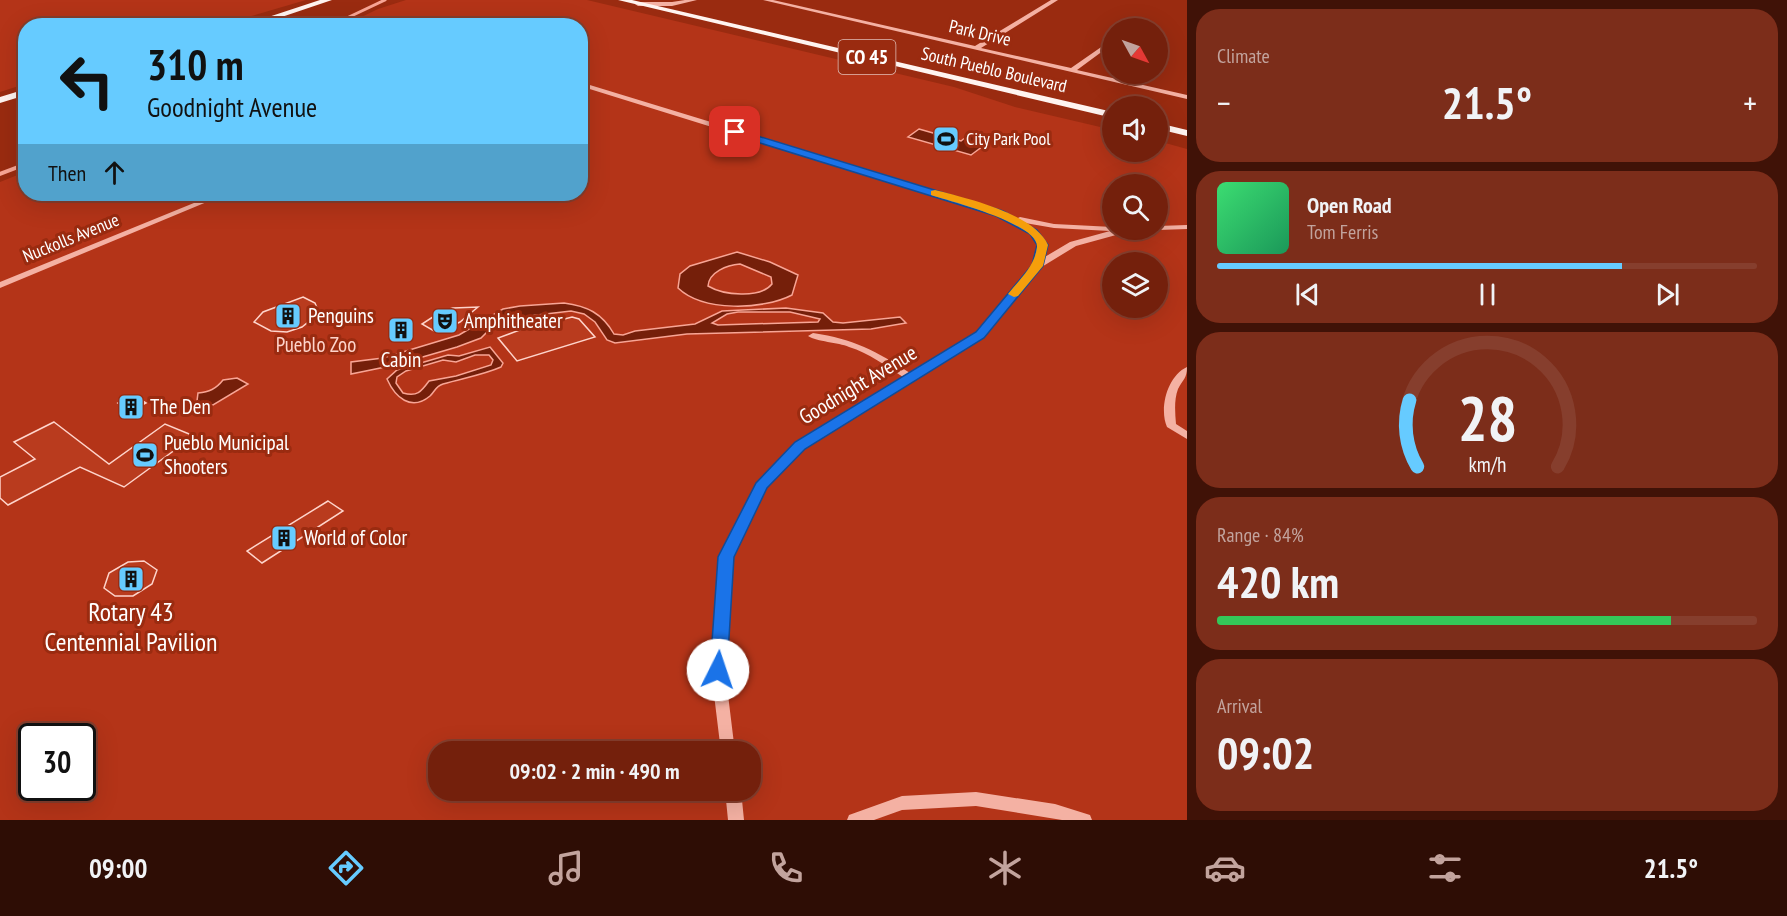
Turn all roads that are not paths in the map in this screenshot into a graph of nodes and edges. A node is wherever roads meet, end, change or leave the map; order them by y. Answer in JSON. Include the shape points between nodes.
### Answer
{"nodes":[{"id":1,"x":328,"y":0,"type":"edge"},
{"id":2,"x":622,"y":0,"type":"edge"},
{"id":3,"x":694,"y":0,"type":"edge"},
{"id":4,"x":766,"y":0,"type":"edge"},
{"id":5,"x":1054,"y":0,"type":"edge"},
{"id":6,"x":638,"y":4,"type":"junction"},
{"id":7,"x":694,"y":16,"type":"junction"},
{"id":8,"x":271,"y":18,"type":"edge"},
{"id":9,"x":977,"y":48,"type":"junction"},
{"id":10,"x":1102,"y":49,"type":"edge"},
{"id":11,"x":1073,"y":70,"type":"junction"},
{"id":12,"x":588,"y":86,"type":"edge"},
{"id":13,"x":18,"y":94,"type":"edge"},
{"id":14,"x":1187,"y":97,"type":"edge"},
{"id":15,"x":0,"y":100,"type":"edge"},
{"id":16,"x":1102,"y":112,"type":"edge"},
{"id":17,"x":1168,"y":128,"type":"edge"},
{"id":18,"x":1187,"y":133,"type":"edge"},
{"id":19,"x":205,"y":201,"type":"edge"},
{"id":20,"x":999,"y":214,"type":"junction"},
{"id":21,"x":1187,"y":227,"type":"edge"},
{"id":22,"x":1102,"y":228,"type":"edge"},
{"id":23,"x":1168,"y":228,"type":"edge"},
{"id":24,"x":1102,"y":236,"type":"edge"},
{"id":25,"x":1037,"y":266,"type":"junction"},
{"id":26,"x":0,"y":285,"type":"edge"},
{"id":27,"x":813,"y":336,"type":"dead end"},
{"id":28,"x":1187,"y":370,"type":"edge"},
{"id":29,"x":911,"y":378,"type":"junction"},
{"id":30,"x":1187,"y":436,"type":"edge"},
{"id":31,"x":727,"y":741,"type":"edge"},
{"id":32,"x":734,"y":801,"type":"edge"},
{"id":33,"x":736,"y":820,"type":"edge"},
{"id":34,"x":855,"y":820,"type":"edge"},
{"id":35,"x":1084,"y":820,"type":"edge"}],
"edges":[{"from":1,"to":8,"type":"main road"},
{"from":2,"to":6,"type":"main road","name":"South Pueblo Boulevard","number":"CO 45"},
{"from":3,"to":6,"type":"street"},
{"from":3,"to":7,"type":"street","via":[[687,6]]},
{"from":4,"to":9,"type":"street","name":"Park Drive"},
{"from":5,"to":9,"type":"street"},
{"from":6,"to":7,"type":"main road","name":"South Pueblo Boulevard","number":"CO 45"},
{"from":7,"to":16,"type":"main road","name":"South Pueblo Boulevard","number":"CO 45"},
{"from":9,"to":11,"type":"street","name":"Park Drive"},
{"from":10,"to":11,"type":"street"},
{"from":11,"to":14,"type":"street","name":"Park Drive"},
{"from":12,"to":20,"type":"street"},
{"from":13,"to":15,"type":"main road"},
{"from":17,"to":18,"type":"main road"},
{"from":19,"to":26,"type":"street","name":"Nuckolls Avenue"},
{"from":20,"to":22,"type":"street","via":[[1054,226]]},
{"from":20,"to":25,"type":"street","via":[[1040,237],[1043,245]]},
{"from":21,"to":23,"type":"street"},
{"from":24,"to":25,"type":"street","via":[[1073,244]]},
{"from":25,"to":29,"type":"street","name":"Goodnight Avenue","via":[[980,335]]},
{"from":27,"to":29,"type":"street","via":[[843,339],[870,350]]},
{"from":28,"to":30,"type":"street","via":[[1176,381],[1168,405],[1171,425]]},
{"from":29,"to":31,"type":"street","name":"Goodnight Avenue","via":[[800,445],[761,486],[726,557],[718,670]]},
{"from":32,"to":33,"type":"street"},
{"from":34,"to":35,"type":"street","via":[[902,803],[976,799],[1055,811]]}]}
